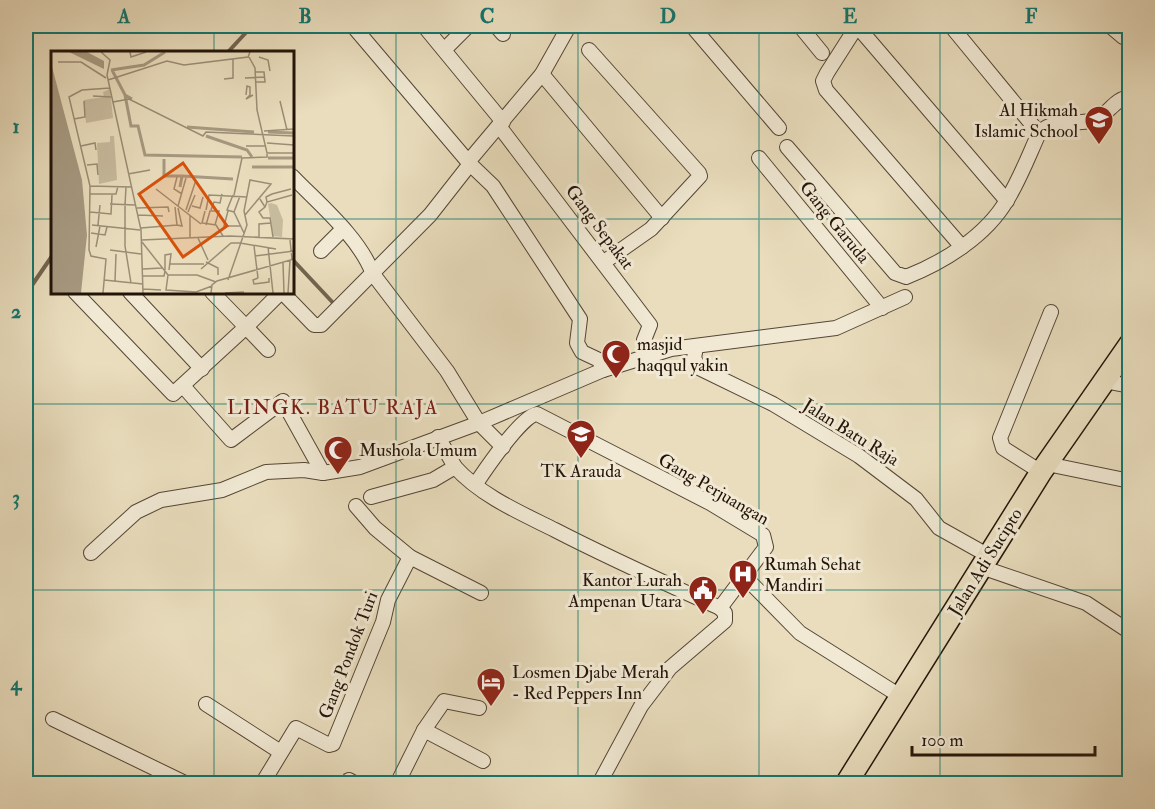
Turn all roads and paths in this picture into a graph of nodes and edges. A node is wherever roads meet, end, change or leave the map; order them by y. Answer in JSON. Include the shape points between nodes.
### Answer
{"nodes":[{"id":1,"x":353,"y":26,"type":"edge"},
{"id":2,"x":424,"y":26,"type":"edge"},
{"id":3,"x":468,"y":26,"type":"edge"},
{"id":4,"x":569,"y":26,"type":"edge"},
{"id":5,"x":692,"y":26,"type":"edge"},
{"id":6,"x":800,"y":26,"type":"edge"},
{"id":7,"x":857,"y":26,"type":"edge"},
{"id":8,"x":951,"y":26,"type":"edge"},
{"id":9,"x":1110,"y":26,"type":"edge"},
{"id":10,"x":1130,"y":38,"type":"edge"},
{"id":11,"x":445,"y":50,"type":"junction"},
{"id":12,"x":589,"y":50,"type":"dead end"},
{"id":13,"x":822,"y":53,"type":"dead end"},
{"id":14,"x":542,"y":74,"type":"junction"},
{"id":15,"x":1130,"y":97,"type":"edge"},
{"id":16,"x":501,"y":124,"type":"junction"},
{"id":17,"x":779,"y":128,"type":"dead end"},
{"id":18,"x":1039,"y":133,"type":"junction"},
{"id":19,"x":787,"y":147,"type":"dead end"},
{"id":20,"x":759,"y":158,"type":"dead end"},
{"id":21,"x":469,"y":163,"type":"junction"},
{"id":22,"x":294,"y":178,"type":"edge"},
{"id":23,"x":1007,"y":201,"type":"junction"},
{"id":24,"x":662,"y":218,"type":"junction"},
{"id":25,"x":343,"y":230,"type":"junction"},
{"id":26,"x":962,"y":247,"type":"junction"},
{"id":27,"x":321,"y":250,"type":"dead end"},
{"id":28,"x":604,"y":262,"type":"junction"},
{"id":29,"x":371,"y":270,"type":"junction"},
{"id":30,"x":77,"y":294,"type":"edge"},
{"id":31,"x":132,"y":294,"type":"edge"},
{"id":32,"x":214,"y":294,"type":"edge"},
{"id":33,"x":279,"y":294,"type":"edge"},
{"id":34,"x":283,"y":294,"type":"edge"},
{"id":35,"x":905,"y":297,"type":"dead end"},
{"id":36,"x":882,"y":309,"type":"junction"},
{"id":37,"x":1051,"y":312,"type":"dead end"},
{"id":38,"x":246,"y":327,"type":"junction"},
{"id":39,"x":1130,"y":344,"type":"edge"},
{"id":40,"x":696,"y":347,"type":"junction"},
{"id":41,"x":268,"y":350,"type":"dead end"},
{"id":42,"x":653,"y":354,"type":"junction"},
{"id":43,"x":202,"y":369,"type":"junction"},
{"id":44,"x":603,"y":370,"type":"junction"},
{"id":45,"x":1104,"y":381,"type":"junction"},
{"id":46,"x":183,"y":386,"type":"junction"},
{"id":47,"x":1130,"y":386,"type":"edge"},
{"id":48,"x":479,"y":423,"type":"junction"},
{"id":49,"x":438,"y":437,"type":"junction"},
{"id":50,"x":503,"y":447,"type":"junction"},
{"id":51,"x":455,"y":467,"type":"junction"},
{"id":52,"x":1044,"y":468,"type":"junction"},
{"id":53,"x":323,"y":473,"type":"junction"},
{"id":54,"x":1130,"y":481,"type":"edge"},
{"id":55,"x":475,"y":484,"type":"junction"},
{"id":56,"x":371,"y":497,"type":"dead end"},
{"id":57,"x":356,"y":506,"type":"dead end"},
{"id":58,"x":91,"y":553,"type":"dead end"},
{"id":59,"x":410,"y":557,"type":"junction"},
{"id":60,"x":985,"y":561,"type":"junction"},
{"id":61,"x":745,"y":576,"type":"junction"},
{"id":62,"x":481,"y":593,"type":"dead end"},
{"id":63,"x":720,"y":608,"type":"junction"},
{"id":64,"x":1130,"y":632,"type":"edge"},
{"id":65,"x":900,"y":696,"type":"junction"},
{"id":66,"x":206,"y":704,"type":"dead end"},
{"id":67,"x":479,"y":708,"type":"dead end"},
{"id":68,"x":53,"y":719,"type":"dead end"},
{"id":69,"x":424,"y":730,"type":"junction"},
{"id":70,"x":279,"y":751,"type":"junction"},
{"id":71,"x":483,"y":761,"type":"dead end"},
{"id":72,"x":400,"y":782,"type":"edge"},
{"id":73,"x":187,"y":783,"type":"edge"},
{"id":74,"x":262,"y":783,"type":"edge"},
{"id":75,"x":599,"y":783,"type":"edge"},
{"id":76,"x":846,"y":783,"type":"edge"}],
"edges":[{"from":1,"to":21,"type":"street"},
{"from":2,"to":11,"type":"street","name":"Gang Sepakat"},
{"from":3,"to":11,"type":"street"},
{"from":4,"to":14,"type":"street"},
{"from":5,"to":17,"type":"street"},
{"from":6,"to":13,"type":"street"},
{"from":7,"to":23,"type":"street"},
{"from":7,"to":26,"type":"street","via":[[823,81],[826,90]]},
{"from":8,"to":18,"type":"street"},
{"from":9,"to":10,"type":"street"},
{"from":11,"to":16,"type":"street","name":"Gang Sepakat"},
{"from":12,"to":24,"type":"street","via":[[699,173],[698,180]]},
{"from":14,"to":16,"type":"street"},
{"from":14,"to":24,"type":"street"},
{"from":15,"to":18,"type":"street","via":[[1121,98],[1096,119],[1056,122]]},
{"from":16,"to":21,"type":"street"},
{"from":16,"to":28,"type":"street","name":"Gang Sepakat"},
{"from":18,"to":23,"type":"street"},
{"from":19,"to":26,"type":"street","via":[[900,276],[920,272]]},
{"from":20,"to":36,"type":"street","name":"Gang Garuda"},
{"from":21,"to":29,"type":"street","via":[[430,215]]},
{"from":21,"to":44,"type":"street","via":[[493,186],[580,319],[577,343],[582,352],[599,360]]},
{"from":22,"to":25,"type":"street"},
{"from":23,"to":26,"type":"street"},
{"from":24,"to":28,"type":"street"},
{"from":25,"to":27,"type":"street"},
{"from":25,"to":29,"type":"street"},
{"from":28,"to":42,"type":"street","name":"Gang Sepakat","via":[[650,325],[644,340]]},
{"from":29,"to":34,"type":"street","via":[[318,326]]},
{"from":29,"to":48,"type":"street","via":[[447,371]]},
{"from":30,"to":46,"type":"street","via":[[168,392],[177,392]]},
{"from":31,"to":43,"type":"street"},
{"from":32,"to":38,"type":"street"},
{"from":33,"to":38,"type":"street"},
{"from":35,"to":36,"type":"street"},
{"from":36,"to":40,"type":"street","via":[[836,328]]},
{"from":37,"to":52,"type":"street","via":[[1000,438],[1003,448]]},
{"from":38,"to":41,"type":"street"},
{"from":38,"to":43,"type":"street"},
{"from":39,"to":45,"type":"highway","name":"Jalan Adi Sucipto"},
{"from":40,"to":42,"type":"street"},
{"from":40,"to":60,"type":"street","name":"Jalan Batu Raja","via":[[694,360],[699,368],[773,404],[859,456],[916,499],[939,528]]},
{"from":42,"to":44,"type":"street"},
{"from":43,"to":46,"type":"street"},
{"from":44,"to":48,"type":"street"},
{"from":45,"to":47,"type":"street"},
{"from":45,"to":52,"type":"highway","name":"Jalan Adi Sucipto"},
{"from":46,"to":53,"type":"street","via":[[231,440],[283,401]]},
{"from":48,"to":49,"type":"street"},
{"from":48,"to":50,"type":"street"},
{"from":49,"to":51,"type":"street"},
{"from":49,"to":53,"type":"street","via":[[360,467]]},
{"from":50,"to":55,"type":"street","name":"Gang Perjuangan"},
{"from":50,"to":61,"type":"street","name":"Gang Perjuangan","via":[[532,414],[537,414],[700,498],[766,540],[766,547]]},
{"from":51,"to":55,"type":"street"},
{"from":51,"to":56,"type":"street","via":[[433,480]]},
{"from":52,"to":54,"type":"street"},
{"from":52,"to":60,"type":"highway","name":"Jalan Adi Sucipto"},
{"from":53,"to":58,"type":"street","via":[[266,472],[222,490],[161,500],[136,512]]},
{"from":55,"to":63,"type":"street","via":[[539,522]]},
{"from":57,"to":59,"type":"street"},
{"from":59,"to":62,"type":"street"},
{"from":59,"to":70,"type":"street","name":"Gang Pondok Turi","via":[[388,600],[383,622],[333,744],[296,728]]},
{"from":60,"to":64,"type":"street","via":[[1086,603]]},
{"from":60,"to":65,"type":"highway","name":"Jalan Adi Sucipto"},
{"from":61,"to":63,"type":"street","name":"Gang Perjuangan"},
{"from":61,"to":65,"type":"street","via":[[800,633]]},
{"from":63,"to":75,"type":"street","via":[[726,616],[723,624],[670,668],[647,698]]},
{"from":65,"to":76,"type":"highway","name":"Jalan Adi Sucipto"},
{"from":66,"to":70,"type":"street"},
{"from":67,"to":69,"type":"street","via":[[444,701]]},
{"from":68,"to":73,"type":"street"},
{"from":69,"to":71,"type":"street"},
{"from":69,"to":72,"type":"street"},
{"from":70,"to":74,"type":"street","name":"Gang Pondok Turi"}]}
